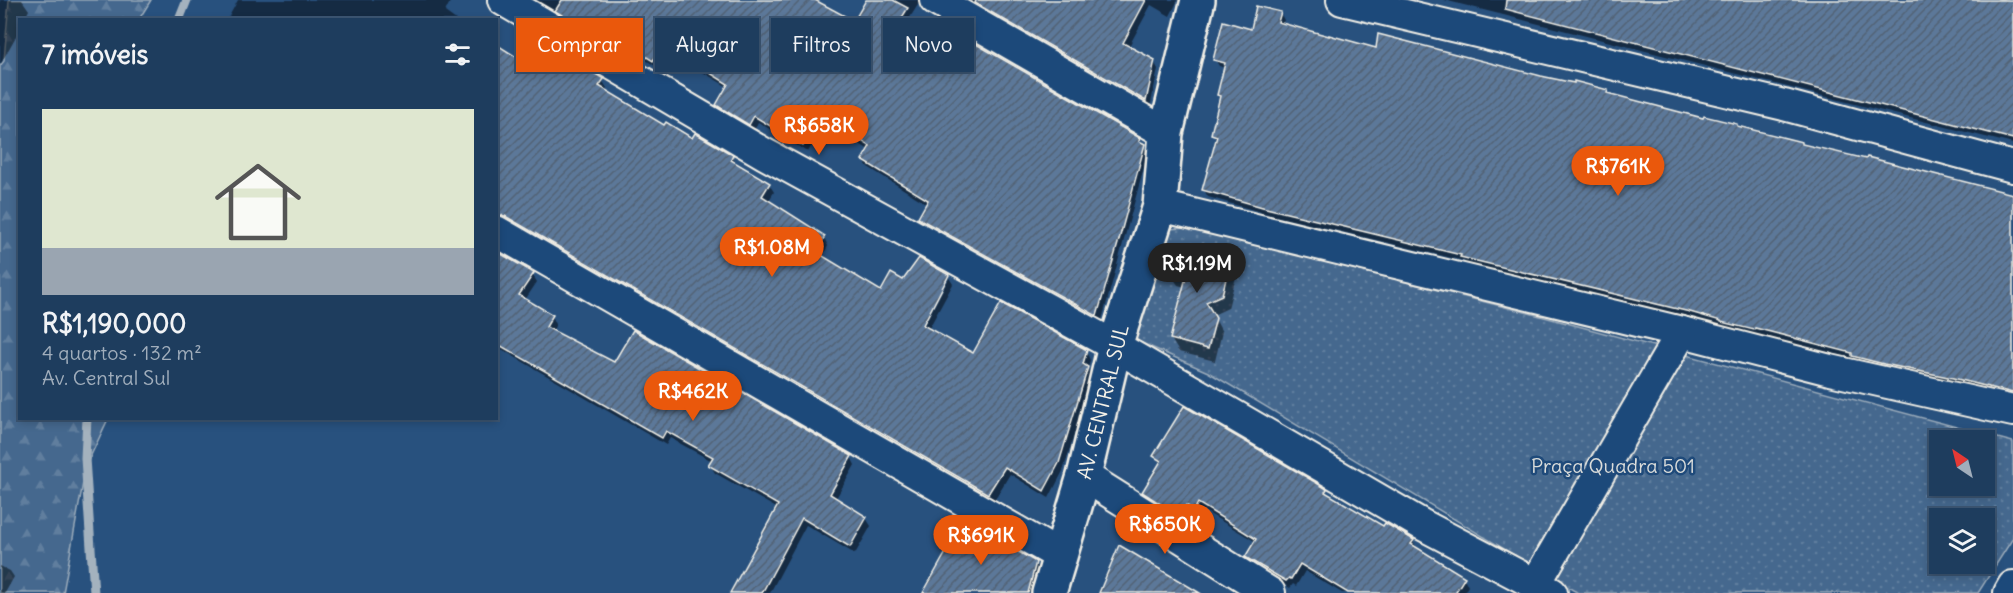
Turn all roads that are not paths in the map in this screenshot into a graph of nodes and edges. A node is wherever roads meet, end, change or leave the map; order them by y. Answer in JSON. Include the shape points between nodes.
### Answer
{"nodes":[{"id":1,"x":503,"y":0,"type":"edge"},
{"id":2,"x":935,"y":0,"type":"edge"},
{"id":3,"x":1198,"y":0,"type":"edge"},
{"id":4,"x":1342,"y":0,"type":"edge"},
{"id":5,"x":1166,"y":133,"type":"junction"},
{"id":6,"x":2013,"y":167,"type":"edge"},
{"id":7,"x":1160,"y":206,"type":"junction"},
{"id":8,"x":498,"y":232,"type":"edge"},
{"id":9,"x":1682,"y":332,"type":"junction"},
{"id":10,"x":1115,"y":346,"type":"junction"},
{"id":11,"x":2013,"y":411,"type":"edge"},
{"id":12,"x":1084,"y":476,"type":"junction"},
{"id":13,"x":1060,"y":556,"type":"junction"},
{"id":14,"x":2013,"y":586,"type":"edge"},
{"id":15,"x":1544,"y":588,"type":"edge"},
{"id":16,"x":1049,"y":593,"type":"edge"},
{"id":17,"x":1270,"y":593,"type":"edge"},
{"id":18,"x":2009,"y":593,"type":"edge"}],
"edges":[{"from":1,"to":10,"type":"street","via":[[765,154]]},
{"from":2,"to":5,"type":"street"},
{"from":3,"to":5,"type":"street","name":"AV. CENTRAL SUL"},
{"from":4,"to":6,"type":"street","via":[[1784,105]]},
{"from":5,"to":7,"type":"street","name":"AV. CENTRAL SUL"},
{"from":7,"to":9,"type":"street"},
{"from":7,"to":10,"type":"street","name":"AV. CENTRAL SUL"},
{"from":8,"to":13,"type":"street"},
{"from":9,"to":11,"type":"street"},
{"from":9,"to":15,"type":"street"},
{"from":10,"to":12,"type":"street","name":"AV. CENTRAL SUL"},
{"from":10,"to":15,"type":"street","via":[[1421,524]]},
{"from":12,"to":13,"type":"street","name":"AV. CENTRAL SUL"},
{"from":12,"to":17,"type":"street"},
{"from":13,"to":16,"type":"street","name":"AV. CENTRAL SUL"},
{"from":14,"to":18,"type":"street"}]}
